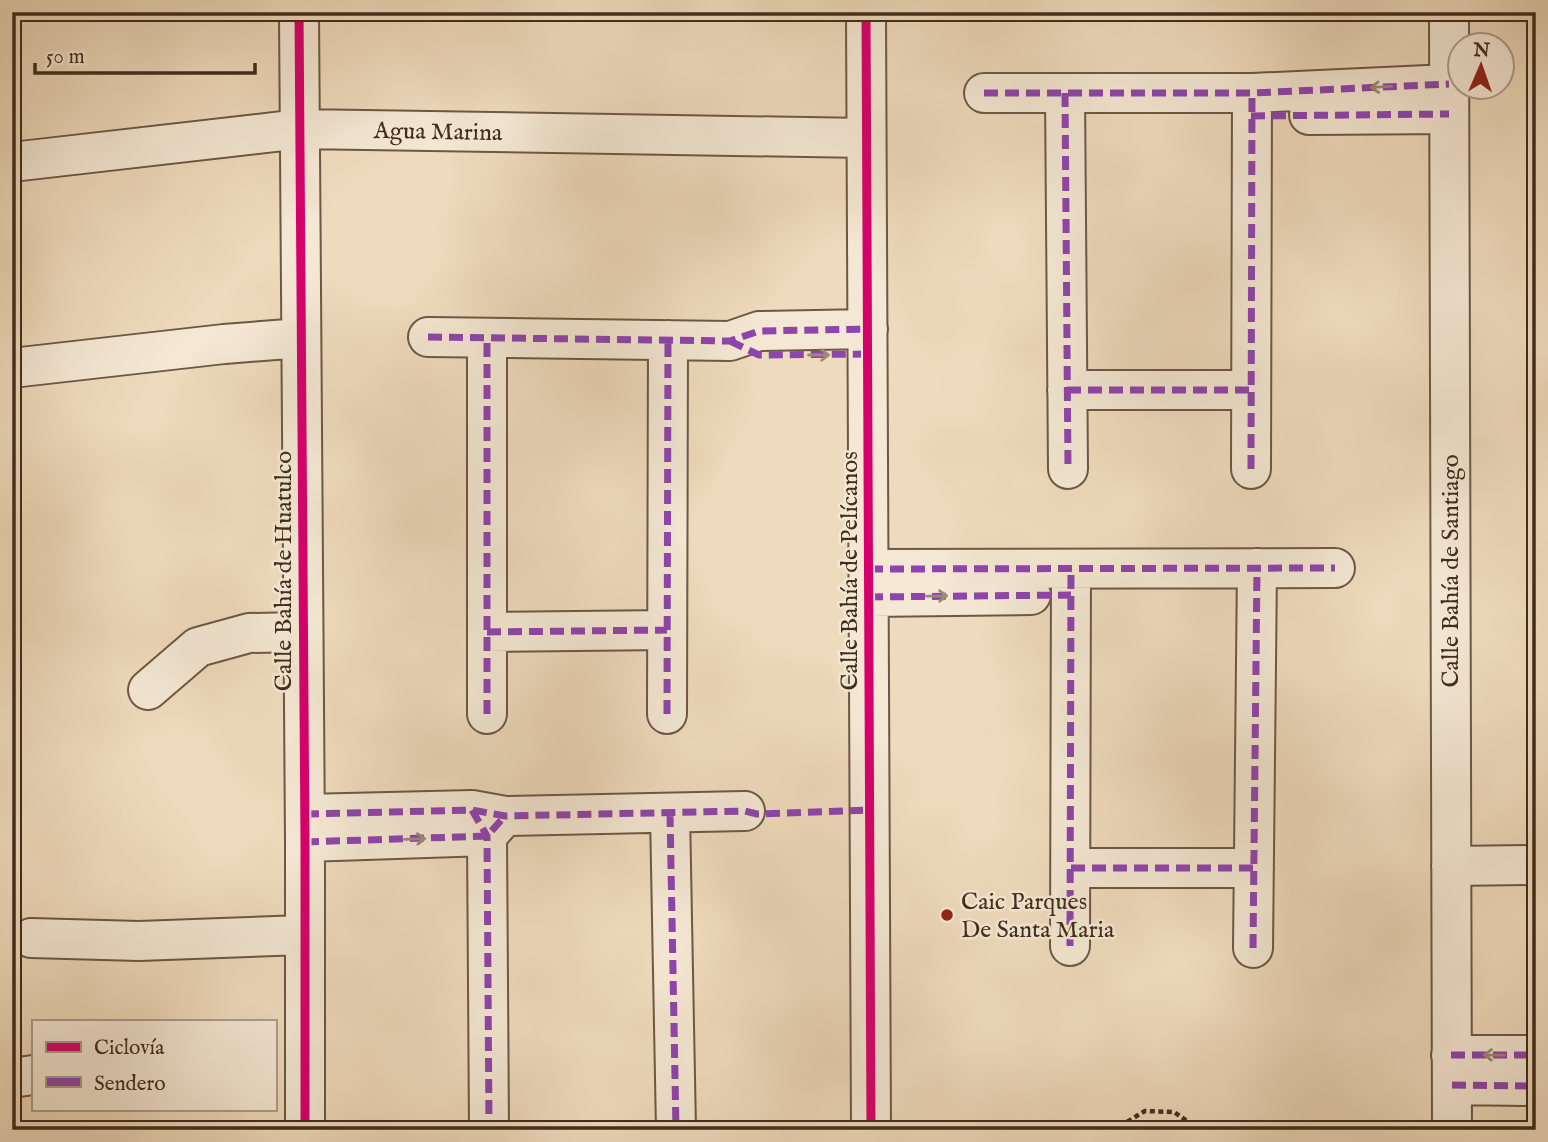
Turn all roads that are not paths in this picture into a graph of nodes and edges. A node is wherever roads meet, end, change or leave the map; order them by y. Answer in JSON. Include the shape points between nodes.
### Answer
{"nodes":[{"id":1,"x":299,"y":12,"type":"edge"},
{"id":2,"x":866,"y":12,"type":"edge"},
{"id":3,"x":1449,"y":12,"type":"edge"},
{"id":4,"x":1449,"y":32,"type":"edge"},
{"id":5,"x":984,"y":93,"type":"dead end"},
{"id":6,"x":1065,"y":93,"type":"junction"},
{"id":7,"x":1446,"y":99,"type":"edge"},
{"id":8,"x":1449,"y":102,"type":"edge"},
{"id":9,"x":1251,"y":104,"type":"junction"},
{"id":10,"x":300,"y":129,"type":"junction"},
{"id":11,"x":866,"y":138,"type":"junction"},
{"id":12,"x":12,"y":162,"type":"edge"},
{"id":13,"x":428,"y":337,"type":"dead end"},
{"id":14,"x":301,"y":338,"type":"junction"},
{"id":15,"x":487,"y":338,"type":"junction"},
{"id":16,"x":668,"y":340,"type":"junction"},
{"id":17,"x":868,"y":342,"type":"junction"},
{"id":18,"x":12,"y":368,"type":"edge"},
{"id":19,"x":1067,"y":390,"type":"junction"},
{"id":20,"x":1251,"y":390,"type":"junction"},
{"id":21,"x":1068,"y":469,"type":"dead end"},
{"id":22,"x":1251,"y":469,"type":"dead end"},
{"id":23,"x":1257,"y":568,"type":"junction"},
{"id":24,"x":1335,"y":568,"type":"dead end"},
{"id":25,"x":1071,"y":582,"type":"junction"},
{"id":26,"x":869,"y":583,"type":"junction"},
{"id":27,"x":667,"y":630,"type":"junction"},
{"id":28,"x":302,"y":632,"type":"junction"},
{"id":29,"x":487,"y":632,"type":"junction"},
{"id":30,"x":148,"y":690,"type":"dead end"},
{"id":31,"x":487,"y":714,"type":"dead end"},
{"id":32,"x":667,"y":714,"type":"dead end"},
{"id":33,"x":745,"y":811,"type":"dead end"},
{"id":34,"x":670,"y":813,"type":"junction"},
{"id":35,"x":488,"y":821,"type":"junction"},
{"id":36,"x":305,"y":828,"type":"junction"},
{"id":37,"x":1536,"y":865,"type":"edge"},
{"id":38,"x":1451,"y":866,"type":"junction"},
{"id":39,"x":1071,"y":867,"type":"junction"},
{"id":40,"x":1254,"y":868,"type":"junction"},
{"id":41,"x":303,"y":935,"type":"junction"},
{"id":42,"x":31,"y":938,"type":"dead end"},
{"id":43,"x":1070,"y":946,"type":"dead end"},
{"id":44,"x":1253,"y":948,"type":"dead end"},
{"id":45,"x":290,"y":1044,"type":"edge"},
{"id":46,"x":1536,"y":1055,"type":"edge"},
{"id":47,"x":1451,"y":1070,"type":"junction"},
{"id":48,"x":32,"y":1075,"type":"edge"},
{"id":49,"x":12,"y":1078,"type":"edge"},
{"id":50,"x":1536,"y":1086,"type":"edge"},
{"id":51,"x":305,"y":1130,"type":"edge"},
{"id":52,"x":489,"y":1130,"type":"edge"},
{"id":53,"x":676,"y":1130,"type":"edge"},
{"id":54,"x":871,"y":1130,"type":"edge"},
{"id":55,"x":1452,"y":1130,"type":"edge"}],
"edges":[{"from":1,"to":10,"type":"street","name":"Calle Bahía de Huatulco"},
{"from":2,"to":11,"type":"street","name":"Calle Bahía de Pelícanos"},
{"from":3,"to":4,"type":"street","name":"Calle Bahía de Santiago"},
{"from":5,"to":6,"type":"street"},
{"from":6,"to":9,"type":"street"},
{"from":6,"to":19,"type":"street"},
{"from":7,"to":9,"type":"street"},
{"from":8,"to":38,"type":"street","name":"Calle Bahía de Santiago"},
{"from":9,"to":20,"type":"street"},
{"from":10,"to":11,"type":"street","name":"Agua Marina"},
{"from":10,"to":12,"type":"street","name":"Agua Marina"},
{"from":10,"to":14,"type":"street","name":"Calle Bahía de Huatulco"},
{"from":11,"to":17,"type":"street","name":"Calle Bahía de Pelícanos"},
{"from":13,"to":15,"type":"street"},
{"from":14,"to":18,"type":"street"},
{"from":14,"to":28,"type":"street","name":"Calle Bahía de Huatulco"},
{"from":15,"to":16,"type":"street"},
{"from":15,"to":29,"type":"street"},
{"from":16,"to":17,"type":"street","via":[[730,341],[759,355]]},
{"from":16,"to":27,"type":"street"},
{"from":17,"to":26,"type":"street","name":"Calle Bahía de Pelícanos"},
{"from":19,"to":20,"type":"street"},
{"from":19,"to":21,"type":"street"},
{"from":20,"to":22,"type":"street"},
{"from":23,"to":24,"type":"street"},
{"from":23,"to":25,"type":"street"},
{"from":23,"to":40,"type":"street"},
{"from":25,"to":26,"type":"street"},
{"from":25,"to":39,"type":"street"},
{"from":26,"to":54,"type":"street","name":"Calle Bahía de Pelícanos"},
{"from":27,"to":29,"type":"street"},
{"from":27,"to":32,"type":"street"},
{"from":28,"to":30,"type":"street","via":[[249,633],[198,647]]},
{"from":28,"to":36,"type":"street","name":"Calle Bahía de Huatulco"},
{"from":29,"to":31,"type":"street"},
{"from":33,"to":34,"type":"street"},
{"from":34,"to":35,"type":"street"},
{"from":34,"to":53,"type":"street"},
{"from":35,"to":36,"type":"street"},
{"from":35,"to":52,"type":"street"},
{"from":36,"to":41,"type":"street","name":"Calle Bahía de Huatulco"},
{"from":37,"to":38,"type":"street"},
{"from":38,"to":47,"type":"street","name":"Calle Bahía de Santiago"},
{"from":39,"to":40,"type":"street"},
{"from":39,"to":43,"type":"street"},
{"from":40,"to":44,"type":"street"},
{"from":41,"to":42,"type":"street","via":[[139,941]]},
{"from":41,"to":45,"type":"street","name":"Calle Bahía de Huatulco"},
{"from":45,"to":51,"type":"street","name":"Calle Bahía de Huatulco"},
{"from":46,"to":47,"type":"street","one_way":true},
{"from":47,"to":50,"type":"street"},
{"from":47,"to":55,"type":"street","name":"Calle Bahía de Santiago"},
{"from":48,"to":49,"type":"street"}]}
